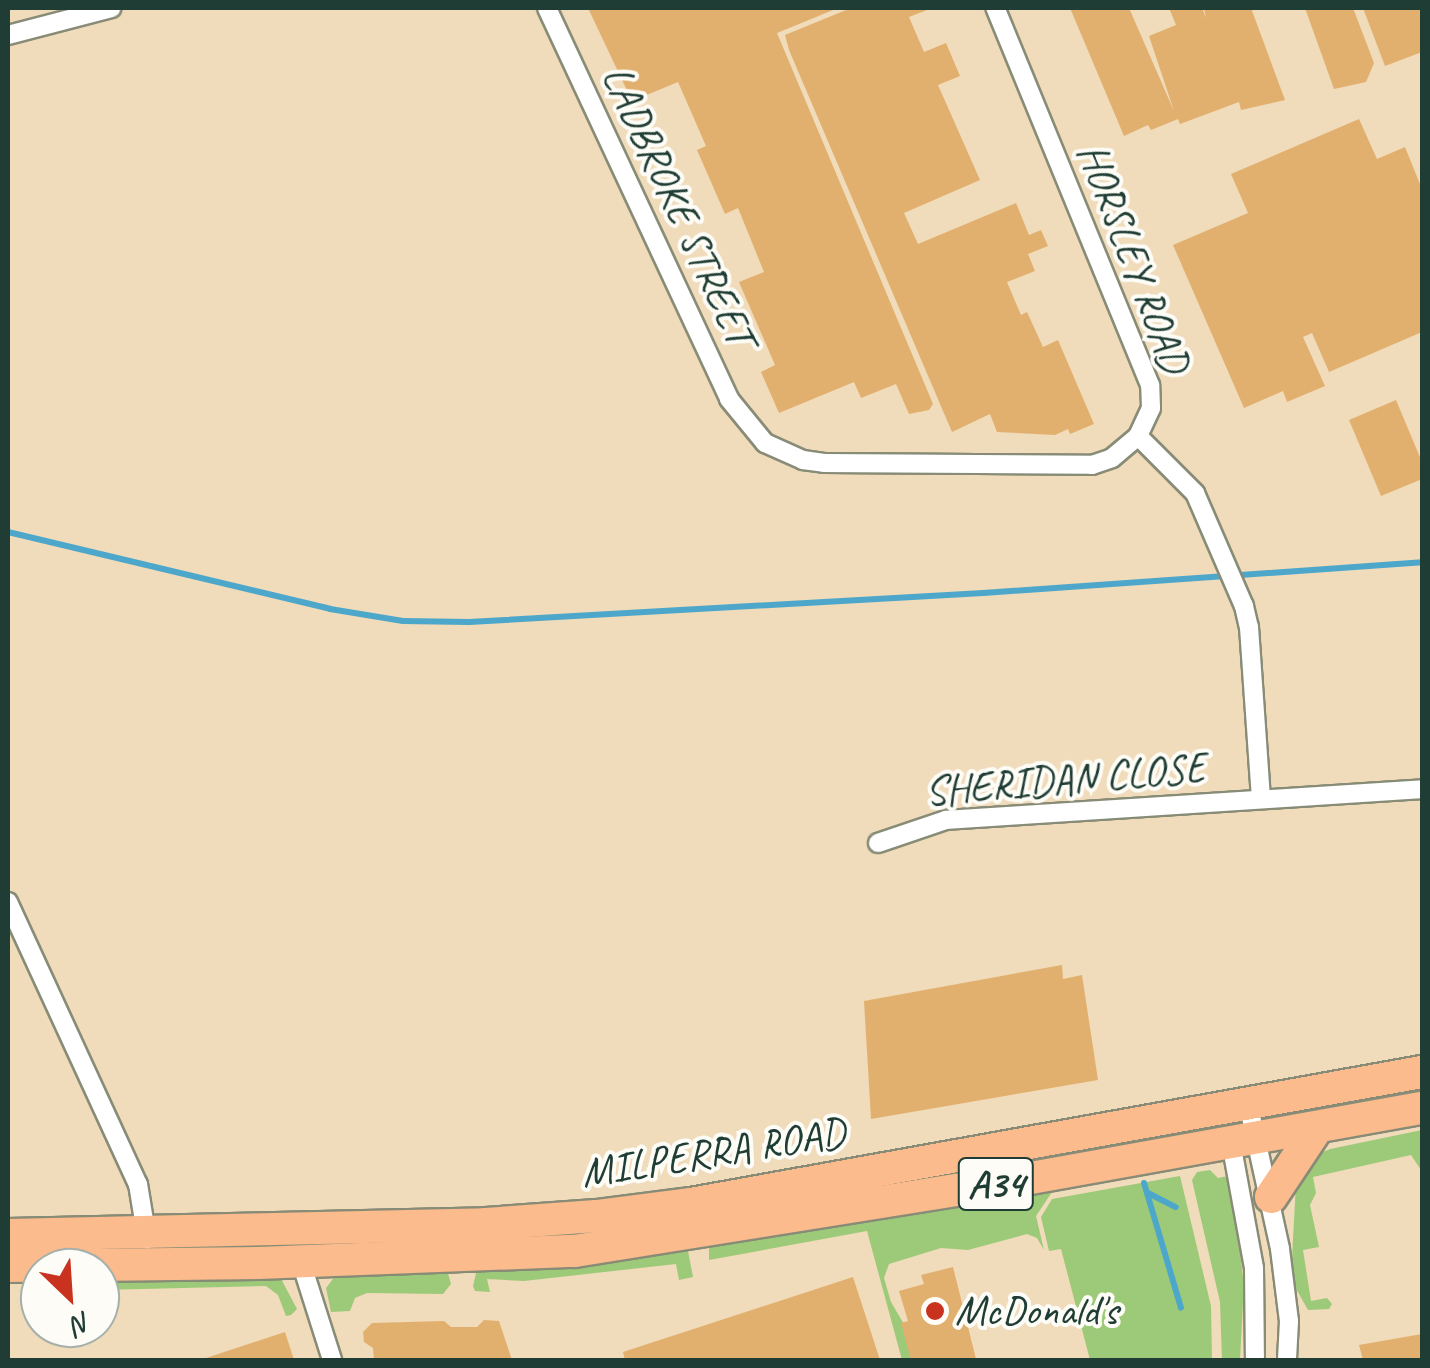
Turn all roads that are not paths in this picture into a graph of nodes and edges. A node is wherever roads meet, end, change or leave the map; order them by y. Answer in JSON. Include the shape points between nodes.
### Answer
{"nodes":[{"id":1,"x":112,"y":8,"type":"edge"},
{"id":2,"x":547,"y":8,"type":"edge"},
{"id":3,"x":996,"y":8,"type":"edge"},
{"id":4,"x":8,"y":35,"type":"edge"},
{"id":5,"x":750,"y":431,"type":"joint"},
{"id":6,"x":1138,"y":436,"type":"junction"},
{"id":7,"x":1422,"y":789,"type":"edge"},
{"id":8,"x":1261,"y":797,"type":"junction"},
{"id":9,"x":878,"y":842,"type":"dead end"},
{"id":10,"x":8,"y":902,"type":"edge"},
{"id":11,"x":1422,"y":1072,"type":"edge"},
{"id":12,"x":1237,"y":1105,"type":"junction"},
{"id":13,"x":1422,"y":1108,"type":"edge"},
{"id":14,"x":1317,"y":1128,"type":"junction"},
{"id":15,"x":1243,"y":1140,"type":"junction"},
{"id":16,"x":1271,"y":1198,"type":"junction"},
{"id":17,"x":146,"y":1229,"type":"junction"},
{"id":18,"x":8,"y":1235,"type":"edge"},
{"id":19,"x":300,"y":1262,"type":"junction"},
{"id":20,"x":150,"y":1264,"type":"junction"},
{"id":21,"x":8,"y":1266,"type":"edge"},
{"id":22,"x":332,"y":1360,"type":"edge"},
{"id":23,"x":1255,"y":1360,"type":"edge"},
{"id":24,"x":1287,"y":1360,"type":"edge"}],
"edges":[{"from":1,"to":4,"type":"street"},
{"from":2,"to":5,"type":"street","name":"LADBROKE STREET"},
{"from":3,"to":6,"type":"street","name":"HORSLEY ROAD","via":[[1146,373],[1151,408]]},
{"from":5,"to":6,"type":"street","name":"HORSLEY ROAD","via":[[803,460],[850,464],[1080,466],[1112,458]]},
{"from":6,"to":8,"type":"street","name":"SHERIDAN CLOSE","via":[[1195,493],[1244,606]]},
{"from":7,"to":8,"type":"street","name":"SHERIDAN CLOSE"},
{"from":8,"to":9,"type":"street","name":"SHERIDAN CLOSE","via":[[946,820]]},
{"from":10,"to":17,"type":"street","via":[[138,1184]]},
{"from":11,"to":12,"type":"highway","name":"MILPERRA ROAD","number":"A34"},
{"from":12,"to":15,"type":"street"},
{"from":12,"to":17,"type":"highway","name":"MILPERRA ROAD","number":"A34","via":[[596,1216]]},
{"from":13,"to":14,"type":"highway","name":"MILPERRA ROAD","number":"A34"},
{"from":14,"to":15,"type":"highway","name":"MILPERRA ROAD","number":"A34"},
{"from":14,"to":16,"type":"highway"},
{"from":15,"to":16,"type":"street"},
{"from":15,"to":19,"type":"highway","name":"MILPERRA ROAD","number":"A34","via":[[593,1249]]},
{"from":15,"to":23,"type":"street"},
{"from":16,"to":24,"type":"street","via":[[1289,1321]]},
{"from":17,"to":18,"type":"highway","name":"MILPERRA ROAD","number":"A34"},
{"from":17,"to":20,"type":"street"},
{"from":19,"to":20,"type":"highway","name":"MILPERRA ROAD","number":"A34"},
{"from":19,"to":22,"type":"street"},
{"from":20,"to":21,"type":"highway","name":"MILPERRA ROAD","number":"A34"}]}
